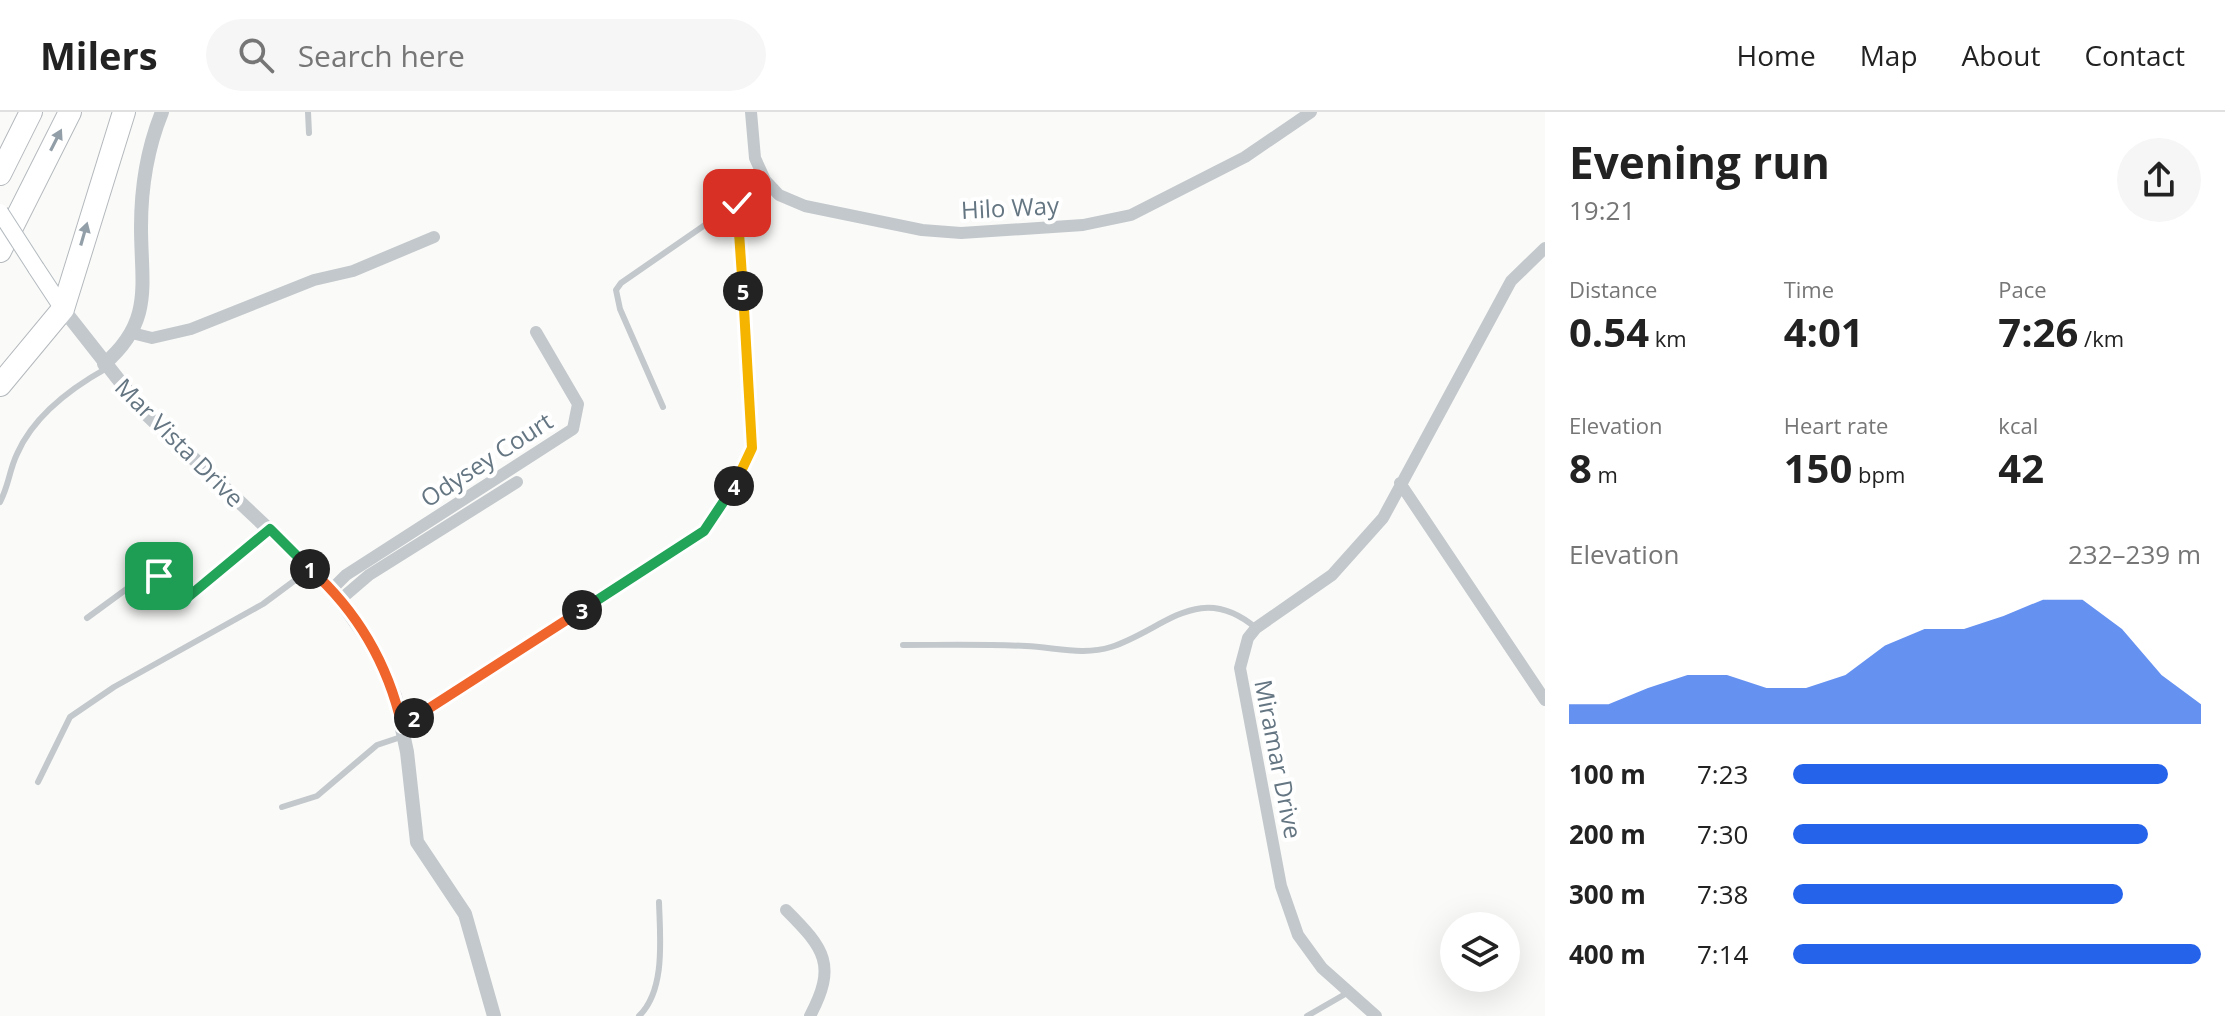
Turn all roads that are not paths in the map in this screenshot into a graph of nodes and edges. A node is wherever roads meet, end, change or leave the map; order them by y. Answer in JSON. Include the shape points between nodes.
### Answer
{"nodes":[{"id":1,"x":31,"y":112,"type":"edge"},
{"id":2,"x":70,"y":112,"type":"edge"},
{"id":3,"x":124,"y":112,"type":"edge"},
{"id":4,"x":162,"y":112,"type":"edge"},
{"id":5,"x":308,"y":112,"type":"edge"},
{"id":6,"x":751,"y":112,"type":"edge"},
{"id":7,"x":1311,"y":112,"type":"edge"},
{"id":8,"x":309,"y":133,"type":"dead end"},
{"id":9,"x":0,"y":174,"type":"edge"},
{"id":10,"x":767,"y":182,"type":"junction"},
{"id":11,"x":737,"y":203,"type":"junction"},
{"id":12,"x":0,"y":212,"type":"edge"},
{"id":13,"x":434,"y":237,"type":"dead end"},
{"id":14,"x":1545,"y":248,"type":"edge"},
{"id":15,"x":0,"y":251,"type":"edge"},
{"id":16,"x":63,"y":309,"type":"junction"},
{"id":17,"x":536,"y":332,"type":"dead end"},
{"id":18,"x":132,"y":333,"type":"junction"},
{"id":19,"x":106,"y":366,"type":"junction"},
{"id":20,"x":0,"y":385,"type":"edge"},
{"id":21,"x":663,"y":407,"type":"dead end"},
{"id":22,"x":517,"y":482,"type":"dead end"},
{"id":23,"x":1400,"y":483,"type":"junction"},
{"id":24,"x":0,"y":502,"type":"edge"},
{"id":25,"x":270,"y":529,"type":"junction"},
{"id":26,"x":307,"y":566,"type":"junction"},
{"id":27,"x":636,"y":575,"type":"joint"},
{"id":28,"x":336,"y":594,"type":"junction"},
{"id":29,"x":87,"y":618,"type":"dead end"},
{"id":30,"x":1256,"y":628,"type":"junction"},
{"id":31,"x":903,"y":645,"type":"dead end"},
{"id":32,"x":1545,"y":700,"type":"edge"},
{"id":33,"x":403,"y":731,"type":"junction"},
{"id":34,"x":38,"y":782,"type":"dead end"},
{"id":35,"x":282,"y":807,"type":"dead end"},
{"id":36,"x":659,"y":902,"type":"dead end"},
{"id":37,"x":786,"y":910,"type":"dead end"},
{"id":38,"x":1347,"y":993,"type":"junction"},
{"id":39,"x":494,"y":1016,"type":"edge"},
{"id":40,"x":639,"y":1016,"type":"edge"},
{"id":41,"x":810,"y":1016,"type":"edge"},
{"id":42,"x":1307,"y":1016,"type":"edge"},
{"id":43,"x":1376,"y":1016,"type":"edge"}],
"edges":[{"from":1,"to":9,"type":"highway"},
{"from":15,"to":2,"type":"highway","one_way":true},
{"from":16,"to":3,"type":"highway","one_way":true},
{"from":4,"to":18,"type":"street","via":[[148,150],[143,186],[144,295]]},
{"from":5,"to":8,"type":"lane"},
{"from":6,"to":10,"type":"street","via":[[755,158]]},
{"from":7,"to":10,"type":"street","name":"Hilo Way","via":[[1245,157],[1148,208],[1083,225],[961,233],[922,230],[805,206],[779,195]]},
{"from":10,"to":11,"type":"lane"},
{"from":11,"to":21,"type":"lane","via":[[616,290]]},
{"from":11,"to":27,"type":"lane","via":[[752,448],[714,521]]},
{"from":12,"to":16,"type":"main road","name":"Mar Vista Drive","bridge":true},
{"from":13,"to":18,"type":"street","via":[[191,329],[152,338]]},
{"from":14,"to":23,"type":"street","via":[[1511,281]]},
{"from":16,"to":19,"type":"street","name":"Mar Vista Drive"},
{"from":16,"to":20,"type":"highway"},
{"from":17,"to":28,"type":"street","name":"Odysey Court","via":[[578,404],[573,429],[346,575]]},
{"from":18,"to":19,"type":"street"},
{"from":19,"to":24,"type":"lane","via":[[38,421],[19,448],[11,483]]},
{"from":19,"to":25,"type":"street","name":"Mar Vista Drive","via":[[144,412]]},
{"from":22,"to":28,"type":"street"},
{"from":23,"to":30,"type":"street","via":[[1367,540],[1332,575]]},
{"from":23,"to":32,"type":"street"},
{"from":25,"to":26,"type":"street","name":"Mar Vista Drive"},
{"from":25,"to":29,"type":"lane","via":[[188,597],[159,576],[147,574]]},
{"from":26,"to":28,"type":"street","name":"Mar Vista Drive"},
{"from":26,"to":34,"type":"lane","via":[[263,604],[70,717]]},
{"from":27,"to":33,"type":"street"},
{"from":28,"to":33,"type":"street","name":"Mar Vista Drive","via":[[373,647],[395,696]]},
{"from":30,"to":31,"type":"lane","via":[[1243,618],[1203,607],[1182,611],[1111,647],[1082,651]]},
{"from":30,"to":38,"type":"street","name":"Miramar Drive","via":[[1244,653],[1240,684],[1281,886],[1298,935]]},
{"from":33,"to":35,"type":"lane","via":[[377,745],[326,791]]},
{"from":33,"to":39,"type":"street","name":"Mar Vista Drive","via":[[417,842],[465,914]]},
{"from":36,"to":40,"type":"lane","via":[[656,983]]},
{"from":37,"to":41,"type":"street","via":[[811,935],[826,964],[827,977]]},
{"from":38,"to":42,"type":"lane"},
{"from":38,"to":43,"type":"street","name":"Miramar Drive"}]}
